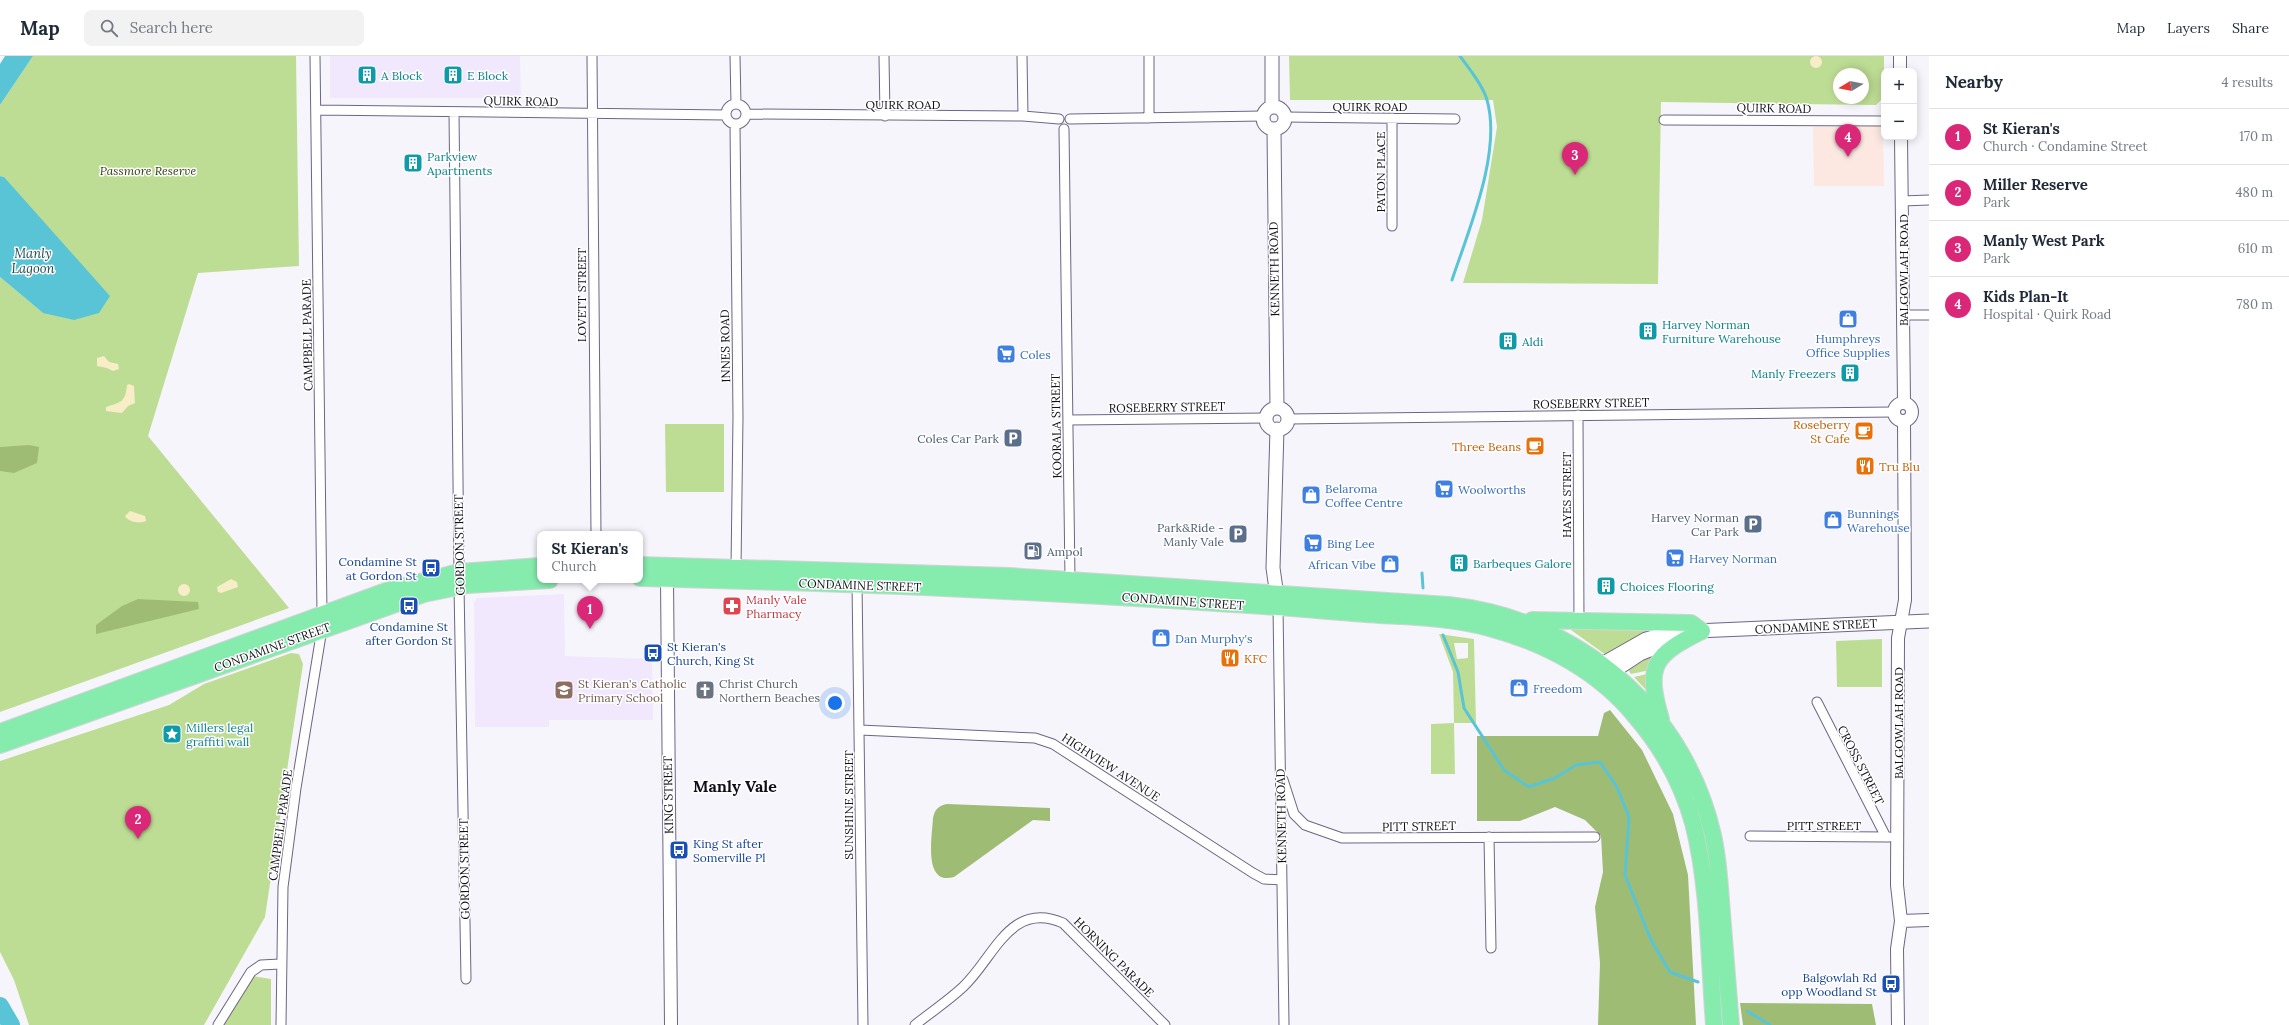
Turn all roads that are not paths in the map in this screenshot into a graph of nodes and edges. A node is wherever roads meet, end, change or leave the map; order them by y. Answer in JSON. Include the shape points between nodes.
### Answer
{"nodes":[{"id":1,"x":315,"y":56,"type":"edge"},
{"id":2,"x":592,"y":56,"type":"edge"},
{"id":3,"x":735,"y":56,"type":"edge"},
{"id":4,"x":884,"y":56,"type":"edge"},
{"id":5,"x":1022,"y":56,"type":"edge"},
{"id":6,"x":1149,"y":56,"type":"edge"},
{"id":7,"x":1272,"y":56,"type":"edge"},
{"id":8,"x":1900,"y":56,"type":"edge"},
{"id":9,"x":1900,"y":68,"type":"edge"},
{"id":10,"x":736,"y":104,"type":"junction"},
{"id":11,"x":1272,"y":106,"type":"junction"},
{"id":12,"x":316,"y":110,"type":"junction"},
{"id":13,"x":454,"y":112,"type":"junction"},
{"id":14,"x":591,"y":114,"type":"junction"},
{"id":15,"x":726,"y":114,"type":"junction"},
{"id":16,"x":746,"y":114,"type":"junction"},
{"id":17,"x":885,"y":116,"type":"junction"},
{"id":18,"x":1023,"y":116,"type":"junction"},
{"id":19,"x":1262,"y":116,"type":"junction"},
{"id":20,"x":1149,"y":118,"type":"junction"},
{"id":21,"x":1285,"y":118,"type":"junction"},
{"id":22,"x":1392,"y":118,"type":"junction"},
{"id":23,"x":1454,"y":118,"type":"dead end"},
{"id":24,"x":1059,"y":119,"type":"junction"},
{"id":25,"x":1070,"y":119,"type":"junction"},
{"id":26,"x":1664,"y":120,"type":"dead end"},
{"id":27,"x":1881,"y":122,"type":"edge"},
{"id":28,"x":735,"y":124,"type":"junction"},
{"id":29,"x":1064,"y":129,"type":"junction"},
{"id":30,"x":1274,"y":129,"type":"junction"},
{"id":31,"x":1901,"y":140,"type":"edge"},
{"id":32,"x":1929,"y":200,"type":"edge"},
{"id":33,"x":1902,"y":201,"type":"junction"},
{"id":34,"x":1392,"y":226,"type":"dead end"},
{"id":35,"x":1903,"y":315,"type":"junction"},
{"id":36,"x":1929,"y":315,"type":"edge"},
{"id":37,"x":1904,"y":402,"type":"junction"},
{"id":38,"x":1276,"y":408,"type":"junction"},
{"id":39,"x":1894,"y":412,"type":"junction"},
{"id":40,"x":1578,"y":415,"type":"junction"},
{"id":41,"x":1266,"y":418,"type":"junction"},
{"id":42,"x":1288,"y":419,"type":"junction"},
{"id":43,"x":1068,"y":420,"type":"junction"},
{"id":44,"x":1904,"y":421,"type":"junction"},
{"id":45,"x":1277,"y":430,"type":"junction"},
{"id":46,"x":596,"y":531,"type":"edge"},
{"id":47,"x":537,"y":566,"type":"edge"},
{"id":48,"x":643,"y":566,"type":"edge"},
{"id":49,"x":736,"y":568,"type":"junction"},
{"id":50,"x":667,"y":572,"type":"junction"},
{"id":51,"x":643,"y":577,"type":"edge"},
{"id":52,"x":459,"y":579,"type":"junction"},
{"id":53,"x":1070,"y":579,"type":"junction"},
{"id":54,"x":537,"y":581,"type":"edge"},
{"id":55,"x":857,"y":584,"type":"junction"},
{"id":56,"x":1278,"y":600,"type":"junction"},
{"id":57,"x":1520,"y":620,"type":"junction"},
{"id":58,"x":1929,"y":621,"type":"edge"},
{"id":59,"x":322,"y":622,"type":"junction"},
{"id":60,"x":1579,"y":622,"type":"junction"},
{"id":61,"x":1901,"y":622,"type":"junction"},
{"id":62,"x":1702,"y":631,"type":"junction"},
{"id":63,"x":1603,"y":672,"type":"junction"},
{"id":64,"x":1817,"y":702,"type":"dead end"},
{"id":65,"x":1663,"y":725,"type":"junction"},
{"id":66,"x":860,"y":730,"type":"junction"},
{"id":67,"x":0,"y":732,"type":"edge"},
{"id":68,"x":0,"y":745,"type":"edge"},
{"id":69,"x":1280,"y":773,"type":"junction"},
{"id":70,"x":1750,"y":836,"type":"dead end"},
{"id":71,"x":1489,"y":837,"type":"junction"},
{"id":72,"x":1595,"y":837,"type":"dead end"},
{"id":73,"x":1886,"y":837,"type":"junction"},
{"id":74,"x":1898,"y":837,"type":"junction"},
{"id":75,"x":1282,"y":880,"type":"junction"},
{"id":76,"x":1929,"y":920,"type":"edge"},
{"id":77,"x":1901,"y":921,"type":"junction"},
{"id":78,"x":1491,"y":948,"type":"dead end"},
{"id":79,"x":280,"y":964,"type":"junction"},
{"id":80,"x":466,"y":979,"type":"dead end"},
{"id":81,"x":218,"y":1025,"type":"edge"},
{"id":82,"x":281,"y":1025,"type":"edge"},
{"id":83,"x":671,"y":1025,"type":"edge"},
{"id":84,"x":863,"y":1025,"type":"edge"},
{"id":85,"x":915,"y":1025,"type":"edge"},
{"id":86,"x":1165,"y":1025,"type":"edge"},
{"id":87,"x":1284,"y":1025,"type":"edge"},
{"id":88,"x":1714,"y":1025,"type":"edge"},
{"id":89,"x":1731,"y":1025,"type":"edge"},
{"id":90,"x":1898,"y":1025,"type":"edge"}],
"edges":[{"from":1,"to":12,"type":"street","name":"CAMPBELL PARADE"},
{"from":2,"to":14,"type":"street","name":"LOVETT STREET"},
{"from":3,"to":10,"type":"street"},
{"from":4,"to":17,"type":"street"},
{"from":5,"to":18,"type":"street"},
{"from":6,"to":20,"type":"street"},
{"from":7,"to":11,"type":"main road"},
{"from":8,"to":9,"type":"street"},
{"from":10,"to":15,"type":"street","via":[[728,108]]},
{"from":10,"to":16,"type":"street","via":[[743,107]]},
{"from":11,"to":19,"type":"main road","via":[[1266,109]]},
{"from":11,"to":21,"type":"main road","via":[[1281,109]]},
{"from":12,"to":13,"type":"street","name":"QUIRK ROAD"},
{"from":12,"to":59,"type":"street","name":"CAMPBELL PARADE"},
{"from":13,"to":14,"type":"street","name":"QUIRK ROAD"},
{"from":13,"to":52,"type":"street","name":"GORDON STREET"},
{"from":14,"to":15,"type":"street","name":"QUIRK ROAD"},
{"from":14,"to":46,"type":"street","name":"LOVETT STREET"},
{"from":15,"to":28,"type":"street","via":[[728,121]]},
{"from":16,"to":17,"type":"street","name":"QUIRK ROAD"},
{"from":16,"to":28,"type":"street","via":[[744,121]]},
{"from":17,"to":18,"type":"street","name":"QUIRK ROAD"},
{"from":18,"to":24,"type":"street","name":"QUIRK ROAD"},
{"from":19,"to":20,"type":"street"},
{"from":19,"to":30,"type":"main road","via":[[1265,124]]},
{"from":20,"to":25,"type":"street"},
{"from":21,"to":22,"type":"street","name":"QUIRK ROAD"},
{"from":21,"to":30,"type":"main road","via":[[1283,125]]},
{"from":22,"to":23,"type":"street","name":"QUIRK ROAD"},
{"from":22,"to":34,"type":"street","name":"PATON PLACE"},
{"from":24,"to":25,"type":"street","via":[[1064,116]]},
{"from":24,"to":29,"type":"street","via":[[1059,125]]},
{"from":25,"to":29,"type":"street","via":[[1071,125]]},
{"from":26,"to":27,"type":"street","name":"QUIRK ROAD"},
{"from":28,"to":49,"type":"street","name":"INNES ROAD","via":[[738,417]]},
{"from":29,"to":43,"type":"street","name":"KOORALA STREET"},
{"from":30,"to":38,"type":"main road","name":"KENNETH ROAD"},
{"from":31,"to":33,"type":"street","name":"BALGOWLAH ROAD"},
{"from":32,"to":33,"type":"street"},
{"from":33,"to":35,"type":"street","name":"BALGOWLAH ROAD"},
{"from":35,"to":36,"type":"street"},
{"from":35,"to":37,"type":"street","name":"BALGOWLAH ROAD"},
{"from":37,"to":39,"type":"street","via":[[1898,404]]},
{"from":37,"to":44,"type":"street","via":[[1910,405],[1912,410],[1910,418]]},
{"from":38,"to":41,"type":"main road","via":[[1270,411]]},
{"from":38,"to":42,"type":"main road","via":[[1285,412]]},
{"from":39,"to":40,"type":"street","name":"ROSEBERRY STREET"},
{"from":39,"to":44,"type":"street","via":[[1896,418]]},
{"from":40,"to":42,"type":"street","name":"ROSEBERRY STREET"},
{"from":40,"to":60,"type":"street","name":"HAYES STREET"},
{"from":41,"to":43,"type":"street","name":"ROSEBERRY STREET"},
{"from":41,"to":45,"type":"main road","via":[[1269,426]]},
{"from":42,"to":45,"type":"main road","via":[[1285,426]]},
{"from":43,"to":53,"type":"street","name":"KOORALA STREET"},
{"from":44,"to":61,"type":"street","name":"BALGOWLAH ROAD","via":[[1905,600]]},
{"from":45,"to":56,"type":"main road","name":"KENNETH ROAD","via":[[1273,568]]},
{"from":47,"to":52,"type":"highway","name":"CONDAMINE STREET"},
{"from":48,"to":50,"type":"highway","name":"CONDAMINE STREET"},
{"from":49,"to":50,"type":"highway","name":"CONDAMINE STREET"},
{"from":49,"to":53,"type":"highway","name":"CONDAMINE STREET"},
{"from":50,"to":51,"type":"highway","name":"CONDAMINE STREET"},
{"from":50,"to":55,"type":"highway","name":"CONDAMINE STREET"},
{"from":50,"to":83,"type":"street","name":"KING STREET"},
{"from":52,"to":54,"type":"highway","name":"CONDAMINE STREET","via":[[487,583]]},
{"from":52,"to":59,"type":"highway","name":"CONDAMINE STREET","via":[[386,591]]},
{"from":52,"to":80,"type":"street","name":"GORDON STREET"},
{"from":53,"to":56,"type":"highway","name":"CONDAMINE STREET"},
{"from":55,"to":56,"type":"highway","name":"CONDAMINE STREET"},
{"from":55,"to":66,"type":"street","name":"SUNSHINE STREET"},
{"from":56,"to":57,"type":"highway","name":"CONDAMINE STREET","via":[[1413,602],[1476,608]]},
{"from":56,"to":63,"type":"highway","name":"CONDAMINE STREET","via":[[1474,624],[1518,636]]},
{"from":56,"to":69,"type":"street","name":"KENNETH ROAD"},
{"from":57,"to":60,"type":"highway"},
{"from":57,"to":63,"type":"highway","via":[[1562,639]]},
{"from":58,"to":61,"type":"main road","name":"CONDAMINE STREET"},
{"from":59,"to":67,"type":"highway","name":"CONDAMINE STREET"},
{"from":59,"to":68,"type":"highway","name":"CONDAMINE STREET"},
{"from":59,"to":79,"type":"street","name":"CAMPBELL PARADE","via":[[283,887]]},
{"from":60,"to":62,"type":"highway","via":[[1691,623]]},
{"from":61,"to":62,"type":"main road","name":"CONDAMINE STREET"},
{"from":61,"to":74,"type":"street","name":"BALGOWLAH ROAD","via":[[1898,638]]},
{"from":62,"to":63,"type":"main road","name":"CONDAMINE STREET","via":[[1676,638]]},
{"from":62,"to":65,"type":"highway","via":[[1674,645],[1656,667],[1653,683]]},
{"from":63,"to":65,"type":"highway","via":[[1638,696]]},
{"from":63,"to":88,"type":"highway","via":[[1650,735],[1675,778],[1692,820],[1703,880]]},
{"from":64,"to":73,"type":"street","name":"CROSS STREET"},
{"from":65,"to":89,"type":"highway","via":[[1694,778],[1713,835],[1720,880]]},
{"from":66,"to":75,"type":"street","name":"HIGHVIEW AVENUE","via":[[1035,738],[1053,744],[1252,872],[1264,879]]},
{"from":66,"to":84,"type":"street","name":"SUNSHINE STREET"},
{"from":69,"to":71,"type":"street","name":"PITT STREET","via":[[1294,814],[1305,825],[1322,833],[1342,838]]},
{"from":69,"to":75,"type":"street","name":"KENNETH ROAD"},
{"from":70,"to":73,"type":"street","name":"PITT STREET"},
{"from":71,"to":72,"type":"street","name":"PITT STREET"},
{"from":71,"to":78,"type":"street"},
{"from":73,"to":74,"type":"street","name":"PITT STREET"},
{"from":74,"to":77,"type":"street","name":"BALGOWLAH ROAD","via":[[1897,885]]},
{"from":75,"to":87,"type":"street","name":"KENNETH ROAD"},
{"from":76,"to":77,"type":"street"},
{"from":77,"to":90,"type":"street","name":"BALGOWLAH ROAD","via":[[1897,949]]},
{"from":79,"to":81,"type":"street","via":[[261,966],[251,972]]},
{"from":79,"to":82,"type":"street","name":"CAMPBELL PARADE"},
{"from":85,"to":86,"type":"street","name":"HORNING PARADE","via":[[963,986],[1008,933],[1021,923],[1041,916],[1063,923]]}]}
